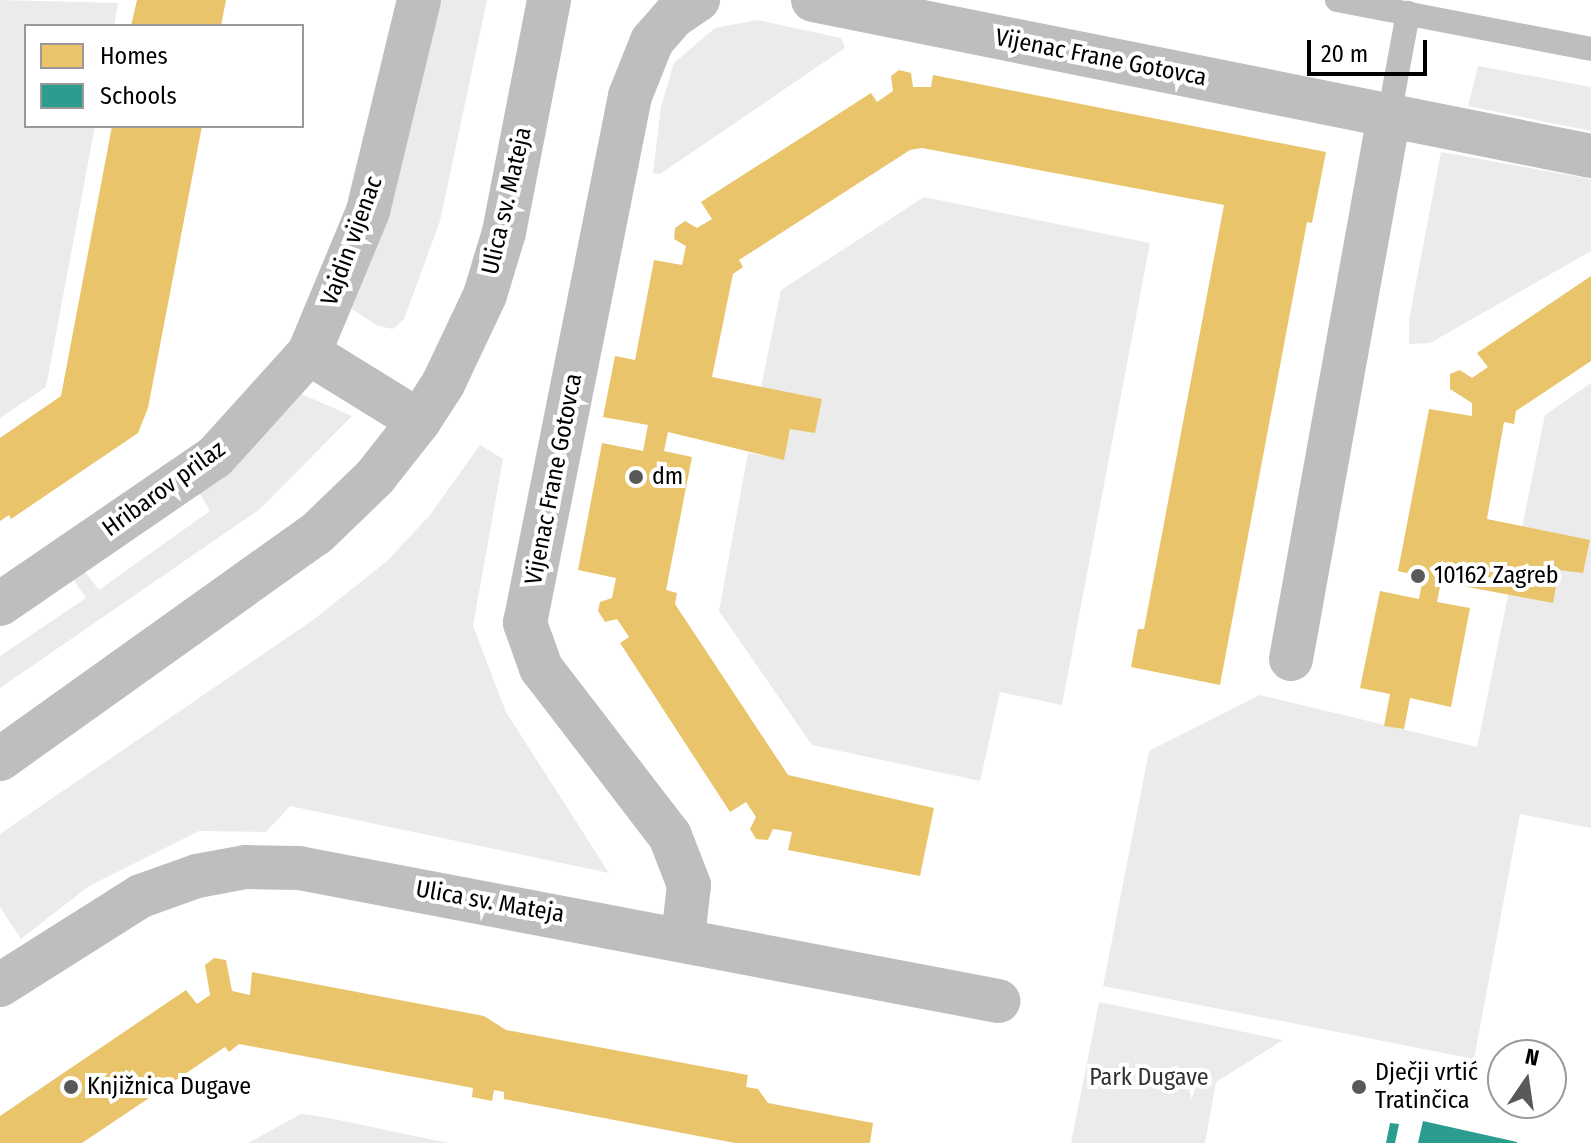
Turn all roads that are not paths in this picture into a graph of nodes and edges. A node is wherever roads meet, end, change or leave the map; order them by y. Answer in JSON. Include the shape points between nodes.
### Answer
{"nodes":[{"id":1,"x":419,"y":0,"type":"edge"},
{"id":2,"x":549,"y":0,"type":"edge"},
{"id":3,"x":698,"y":0,"type":"edge"},
{"id":4,"x":813,"y":0,"type":"edge"},
{"id":5,"x":1337,"y":0,"type":"edge"},
{"id":6,"x":1408,"y":13,"type":"junction"},
{"id":7,"x":1591,"y":49,"type":"edge"},
{"id":8,"x":1389,"y":116,"type":"junction"},
{"id":9,"x":1591,"y":156,"type":"edge"},
{"id":10,"x":309,"y":353,"type":"junction"},
{"id":11,"x":419,"y":421,"type":"junction"},
{"id":12,"x":0,"y":604,"type":"edge"},
{"id":13,"x":1291,"y":659,"type":"dead end"},
{"id":14,"x":0,"y":759,"type":"edge"},
{"id":15,"x":683,"y":937,"type":"junction"},
{"id":16,"x":2,"y":981,"type":"edge"},
{"id":17,"x":998,"y":1001,"type":"dead end"}],
"edges":[{"from":1,"to":10,"type":"street","name":"Vajdin vijenac","via":[[368,211]]},
{"from":2,"to":11,"type":"street","name":"Ulica sv. Mateja","via":[[492,270],[443,384]]},
{"from":3,"to":15,"type":"street","name":"Vijenac Frane Gotovca","via":[[674,16],[652,41],[630,96],[525,623],[541,668],[670,836],[689,885]]},
{"from":4,"to":8,"type":"street","name":"Vijenac Frane Gotovca"},
{"from":5,"to":6,"type":"lane"},
{"from":6,"to":7,"type":"lane"},
{"from":6,"to":8,"type":"lane"},
{"from":8,"to":9,"type":"street","name":"Vijenac Frane Gotovca"},
{"from":8,"to":13,"type":"street"},
{"from":10,"to":11,"type":"street"},
{"from":10,"to":12,"type":"street","name":"Hribarov prilaz","via":[[215,457]]},
{"from":11,"to":14,"type":"street","name":"Ulica sv. Mateja","via":[[375,477],[316,534]]},
{"from":15,"to":16,"type":"street","name":"Ulica sv. Mateja","via":[[299,868],[246,867],[197,876],[141,896]]},
{"from":15,"to":17,"type":"street","name":"Ulica sv. Mateja"}]}
